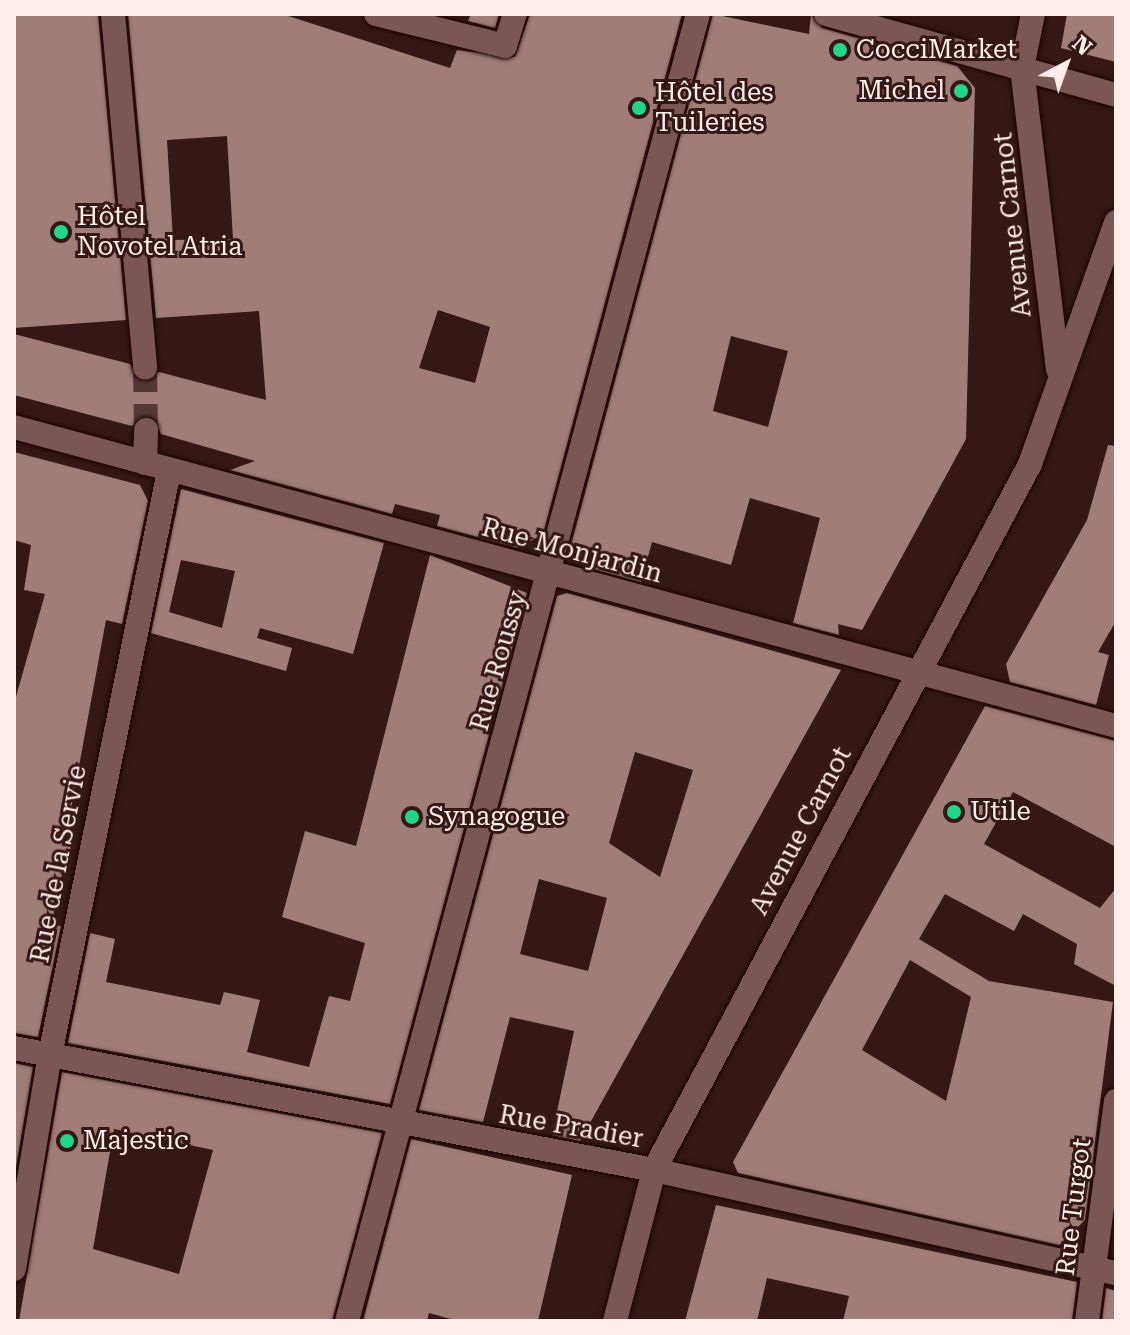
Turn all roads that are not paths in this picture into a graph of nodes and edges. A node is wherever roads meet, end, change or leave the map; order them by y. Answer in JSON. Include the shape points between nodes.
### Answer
{"nodes":[{"id":1,"x":113,"y":14,"type":"edge"},
{"id":2,"x":376,"y":14,"type":"edge"},
{"id":3,"x":515,"y":14,"type":"edge"},
{"id":4,"x":698,"y":14,"type":"edge"},
{"id":5,"x":826,"y":14,"type":"edge"},
{"id":6,"x":1033,"y":14,"type":"edge"},
{"id":7,"x":1022,"y":68,"type":"junction"},
{"id":8,"x":1116,"y":95,"type":"edge"},
{"id":9,"x":1116,"y":222,"type":"edge"},
{"id":10,"x":145,"y":368,"type":"tunnel mouth"},
{"id":11,"x":1058,"y":375,"type":"junction"},
{"id":12,"x":14,"y":427,"type":"edge"},
{"id":13,"x":146,"y":430,"type":"tunnel mouth"},
{"id":14,"x":145,"y":463,"type":"junction"},
{"id":15,"x":169,"y":471,"type":"junction"},
{"id":16,"x":553,"y":574,"type":"junction"},
{"id":17,"x":914,"y":676,"type":"junction"},
{"id":18,"x":1116,"y":726,"type":"edge"},
{"id":19,"x":14,"y":1048,"type":"edge"},
{"id":20,"x":50,"y":1055,"type":"junction"},
{"id":21,"x":1116,"y":1101,"type":"edge"},
{"id":22,"x":398,"y":1125,"type":"junction"},
{"id":23,"x":654,"y":1170,"type":"junction"},
{"id":24,"x":14,"y":1269,"type":"edge"},
{"id":25,"x":1105,"y":1271,"type":"edge"},
{"id":26,"x":347,"y":1321,"type":"edge"},
{"id":27,"x":615,"y":1321,"type":"edge"},
{"id":28,"x":1087,"y":1321,"type":"edge"}],
"edges":[{"from":1,"to":10,"type":"street"},
{"from":2,"to":3,"type":"street","via":[[505,46]]},
{"from":4,"to":16,"type":"street","name":"Rue Roussy"},
{"from":5,"to":7,"type":"street"},
{"from":6,"to":7,"type":"street","name":"Avenue Carnot"},
{"from":7,"to":8,"type":"street"},
{"from":7,"to":11,"type":"street","name":"Avenue Carnot"},
{"from":9,"to":11,"type":"street","name":"Avenue Carnot"},
{"from":11,"to":17,"type":"street","name":"Avenue Carnot","via":[[1030,464]]},
{"from":12,"to":14,"type":"street","name":"Rue Monjardin"},
{"from":13,"to":14,"type":"street"},
{"from":14,"to":15,"type":"street","name":"Rue Monjardin"},
{"from":15,"to":16,"type":"street","name":"Rue Monjardin"},
{"from":15,"to":20,"type":"street","name":"Rue de la Servie"},
{"from":16,"to":17,"type":"street","name":"Rue Monjardin"},
{"from":16,"to":22,"type":"street","name":"Rue Roussy"},
{"from":17,"to":18,"type":"street","name":"Rue Monjardin"},
{"from":17,"to":23,"type":"street","name":"Avenue Carnot"},
{"from":19,"to":20,"type":"street","name":"Rue Pradier"},
{"from":20,"to":22,"type":"street","name":"Rue Pradier"},
{"from":20,"to":24,"type":"street","name":"Rue de la Servie"},
{"from":21,"to":25,"type":"street","name":"Rue Turgot"},
{"from":22,"to":23,"type":"street","name":"Rue Pradier"},
{"from":22,"to":26,"type":"street","name":"Rue Roussy"},
{"from":23,"to":25,"type":"street","name":"Rue Pradier"},
{"from":23,"to":27,"type":"street","name":"Avenue Carnot"},
{"from":25,"to":28,"type":"street","name":"Rue Turgot"}]}
